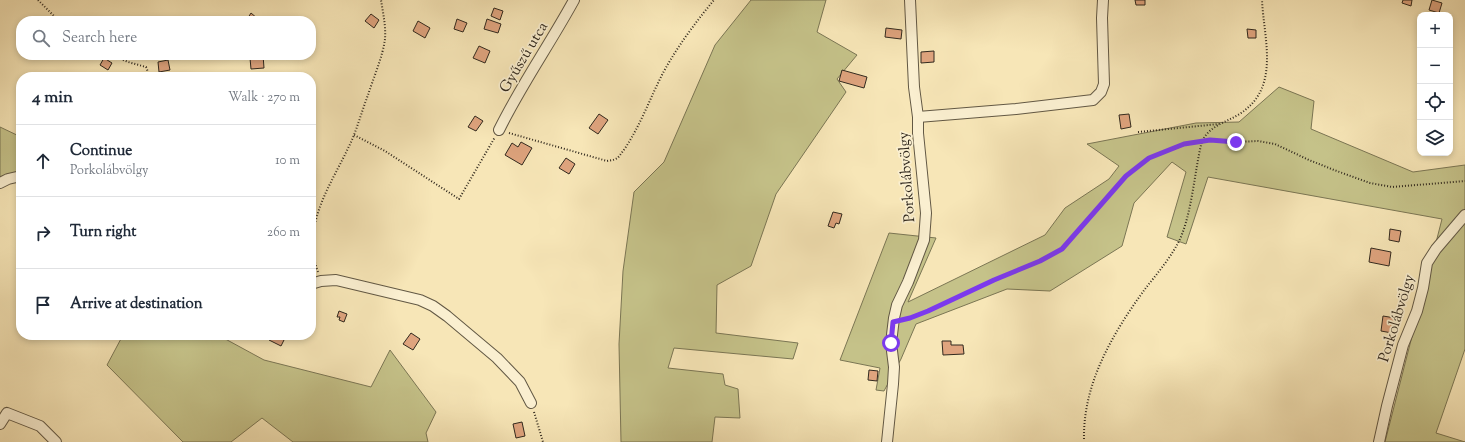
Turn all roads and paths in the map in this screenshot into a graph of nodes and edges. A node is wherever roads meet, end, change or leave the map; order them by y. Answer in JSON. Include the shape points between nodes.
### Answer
{"nodes":[{"id":1,"x":38,"y":0,"type":"edge"},
{"id":2,"x":381,"y":0,"type":"edge"},
{"id":3,"x":574,"y":0,"type":"edge"},
{"id":4,"x":714,"y":0,"type":"edge"},
{"id":5,"x":910,"y":0,"type":"edge"},
{"id":6,"x":1103,"y":0,"type":"edge"},
{"id":7,"x":1262,"y":0,"type":"edge"},
{"id":8,"x":54,"y":16,"type":"edge"},
{"id":9,"x":123,"y":60,"type":"edge"},
{"id":10,"x":148,"y":72,"type":"edge"},
{"id":11,"x":918,"y":117,"type":"junction"},
{"id":12,"x":1220,"y":124,"type":"junction"},
{"id":13,"x":499,"y":130,"type":"junction"},
{"id":14,"x":1138,"y":132,"type":"dead end"},
{"id":15,"x":354,"y":135,"type":"junction"},
{"id":16,"x":1202,"y":141,"type":"junction"},
{"id":17,"x":16,"y":177,"type":"edge"},
{"id":18,"x":1465,"y":181,"type":"edge"},
{"id":19,"x":0,"y":183,"type":"edge"},
{"id":20,"x":1465,"y":215,"type":"edge"},
{"id":21,"x":316,"y":219,"type":"edge"},
{"id":22,"x":316,"y":268,"type":"edge"},
{"id":23,"x":321,"y":281,"type":"junction"},
{"id":24,"x":316,"y":282,"type":"edge"},
{"id":25,"x":893,"y":322,"type":"junction"},
{"id":26,"x":531,"y":403,"type":"joint"},
{"id":27,"x":0,"y":424,"type":"edge"},
{"id":28,"x":1084,"y":439,"type":"dead end"},
{"id":29,"x":56,"y":442,"type":"edge"},
{"id":30,"x":543,"y":442,"type":"edge"},
{"id":31,"x":887,"y":442,"type":"edge"},
{"id":32,"x":1379,"y":442,"type":"edge"}],
"edges":[{"from":1,"to":8,"type":"path"},
{"from":2,"to":15,"type":"path","via":[[385,20],[385,41]]},
{"from":3,"to":13,"type":"street","name":"Gyűszű utca"},
{"from":4,"to":13,"type":"path","via":[[694,25],[664,72],[633,134],[615,160],[607,161]]},
{"from":5,"to":11,"type":"street","name":"Porkolábvölgy"},
{"from":6,"to":11,"type":"street","via":[[1104,84],[1101,92],[1093,100]]},
{"from":7,"to":12,"type":"path","via":[[1267,52],[1267,76],[1263,89],[1254,102]]},
{"from":9,"to":10,"type":"path","via":[[146,67]]},
{"from":11,"to":25,"type":"street","name":"Porkolábvölgy","via":[[926,213],[924,240],[897,305]]},
{"from":12,"to":14,"type":"path"},
{"from":12,"to":16,"type":"path","via":[[1206,133]]},
{"from":13,"to":15,"type":"path","via":[[459,199],[385,151]]},
{"from":15,"to":21,"type":"path","via":[[326,189]]},
{"from":16,"to":18,"type":"path","via":[[1258,141],[1275,144],[1334,170],[1370,183],[1392,187]]},
{"from":16,"to":25,"type":"path","via":[[1184,144],[1149,158],[1126,176],[1062,249],[928,311]]},
{"from":16,"to":28,"type":"path","via":[[1186,222],[1177,244],[1118,328],[1103,356],[1090,392]]},
{"from":17,"to":19,"type":"street"},
{"from":20,"to":32,"type":"street","name":"Porkolábvölgy","via":[[1427,263],[1417,311],[1402,345]]},
{"from":22,"to":23,"type":"path"},
{"from":23,"to":24,"type":"street"},
{"from":23,"to":26,"type":"street","via":[[336,280],[420,300],[433,306],[497,358],[520,382]]},
{"from":25,"to":31,"type":"street","name":"Porkolábvölgy","via":[[891,343],[894,367]]},
{"from":26,"to":30,"type":"path"},
{"from":27,"to":29,"type":"street","via":[[7,413],[40,426]]}]}
